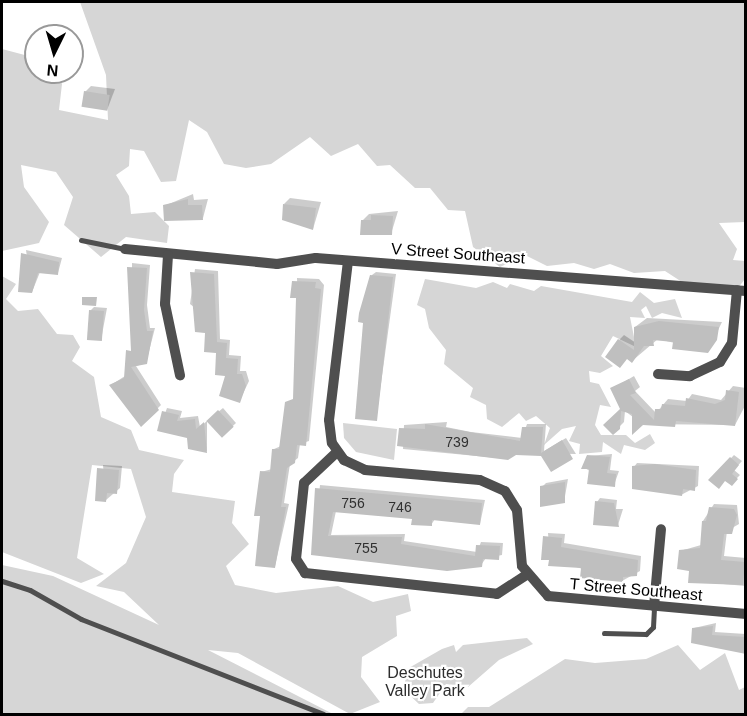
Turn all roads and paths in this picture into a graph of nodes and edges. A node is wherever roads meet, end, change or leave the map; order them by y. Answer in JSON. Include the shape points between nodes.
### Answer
{"nodes":[{"id":1,"x":81,"y":240,"type":"dead end"},
{"id":2,"x":124,"y":249,"type":"joint"},
{"id":3,"x":168,"y":255,"type":"junction"},
{"id":4,"x":348,"y":261,"type":"junction"},
{"id":5,"x":741,"y":291,"type":"edge"},
{"id":6,"x":658,"y":374,"type":"dead end"},
{"id":7,"x":180,"y":375,"type":"dead end"},
{"id":8,"x":337,"y":452,"type":"junction"},
{"id":9,"x":661,"y":529,"type":"dead end"},
{"id":10,"x":526,"y":575,"type":"junction"},
{"id":11,"x":2,"y":581,"type":"edge"},
{"id":12,"x":654,"y":606,"type":"junction"},
{"id":13,"x":746,"y":614,"type":"edge"},
{"id":14,"x":604,"y":633,"type":"dead end"},
{"id":15,"x":323,"y":714,"type":"edge"}],
"edges":[{"from":1,"to":2,"type":"lane"},
{"from":2,"to":3,"type":"street","name":"V Street Southeast"},
{"from":3,"to":4,"type":"street","name":"V Street Southeast","via":[[277,264]]},
{"from":3,"to":7,"type":"street","via":[[165,304]]},
{"from":4,"to":5,"type":"street","name":"V Street Southeast"},
{"from":4,"to":8,"type":"street","via":[[329,420]]},
{"from":5,"to":6,"type":"street","via":[[732,343],[720,362],[690,376]]},
{"from":8,"to":10,"type":"street","via":[[365,470],[480,480],[505,491],[517,510],[519,558]]},
{"from":8,"to":10,"type":"street","via":[[304,483],[296,559],[305,573],[497,594]]},
{"from":9,"to":12,"type":"street"},
{"from":10,"to":12,"type":"street","name":"T Street Southeast","via":[[555,597]]},
{"from":11,"to":15,"type":"lane","via":[[30,590],[81,619]]},
{"from":12,"to":13,"type":"street","name":"T Street Southeast"},
{"from":12,"to":14,"type":"lane","via":[[653,627],[646,634]]}]}
